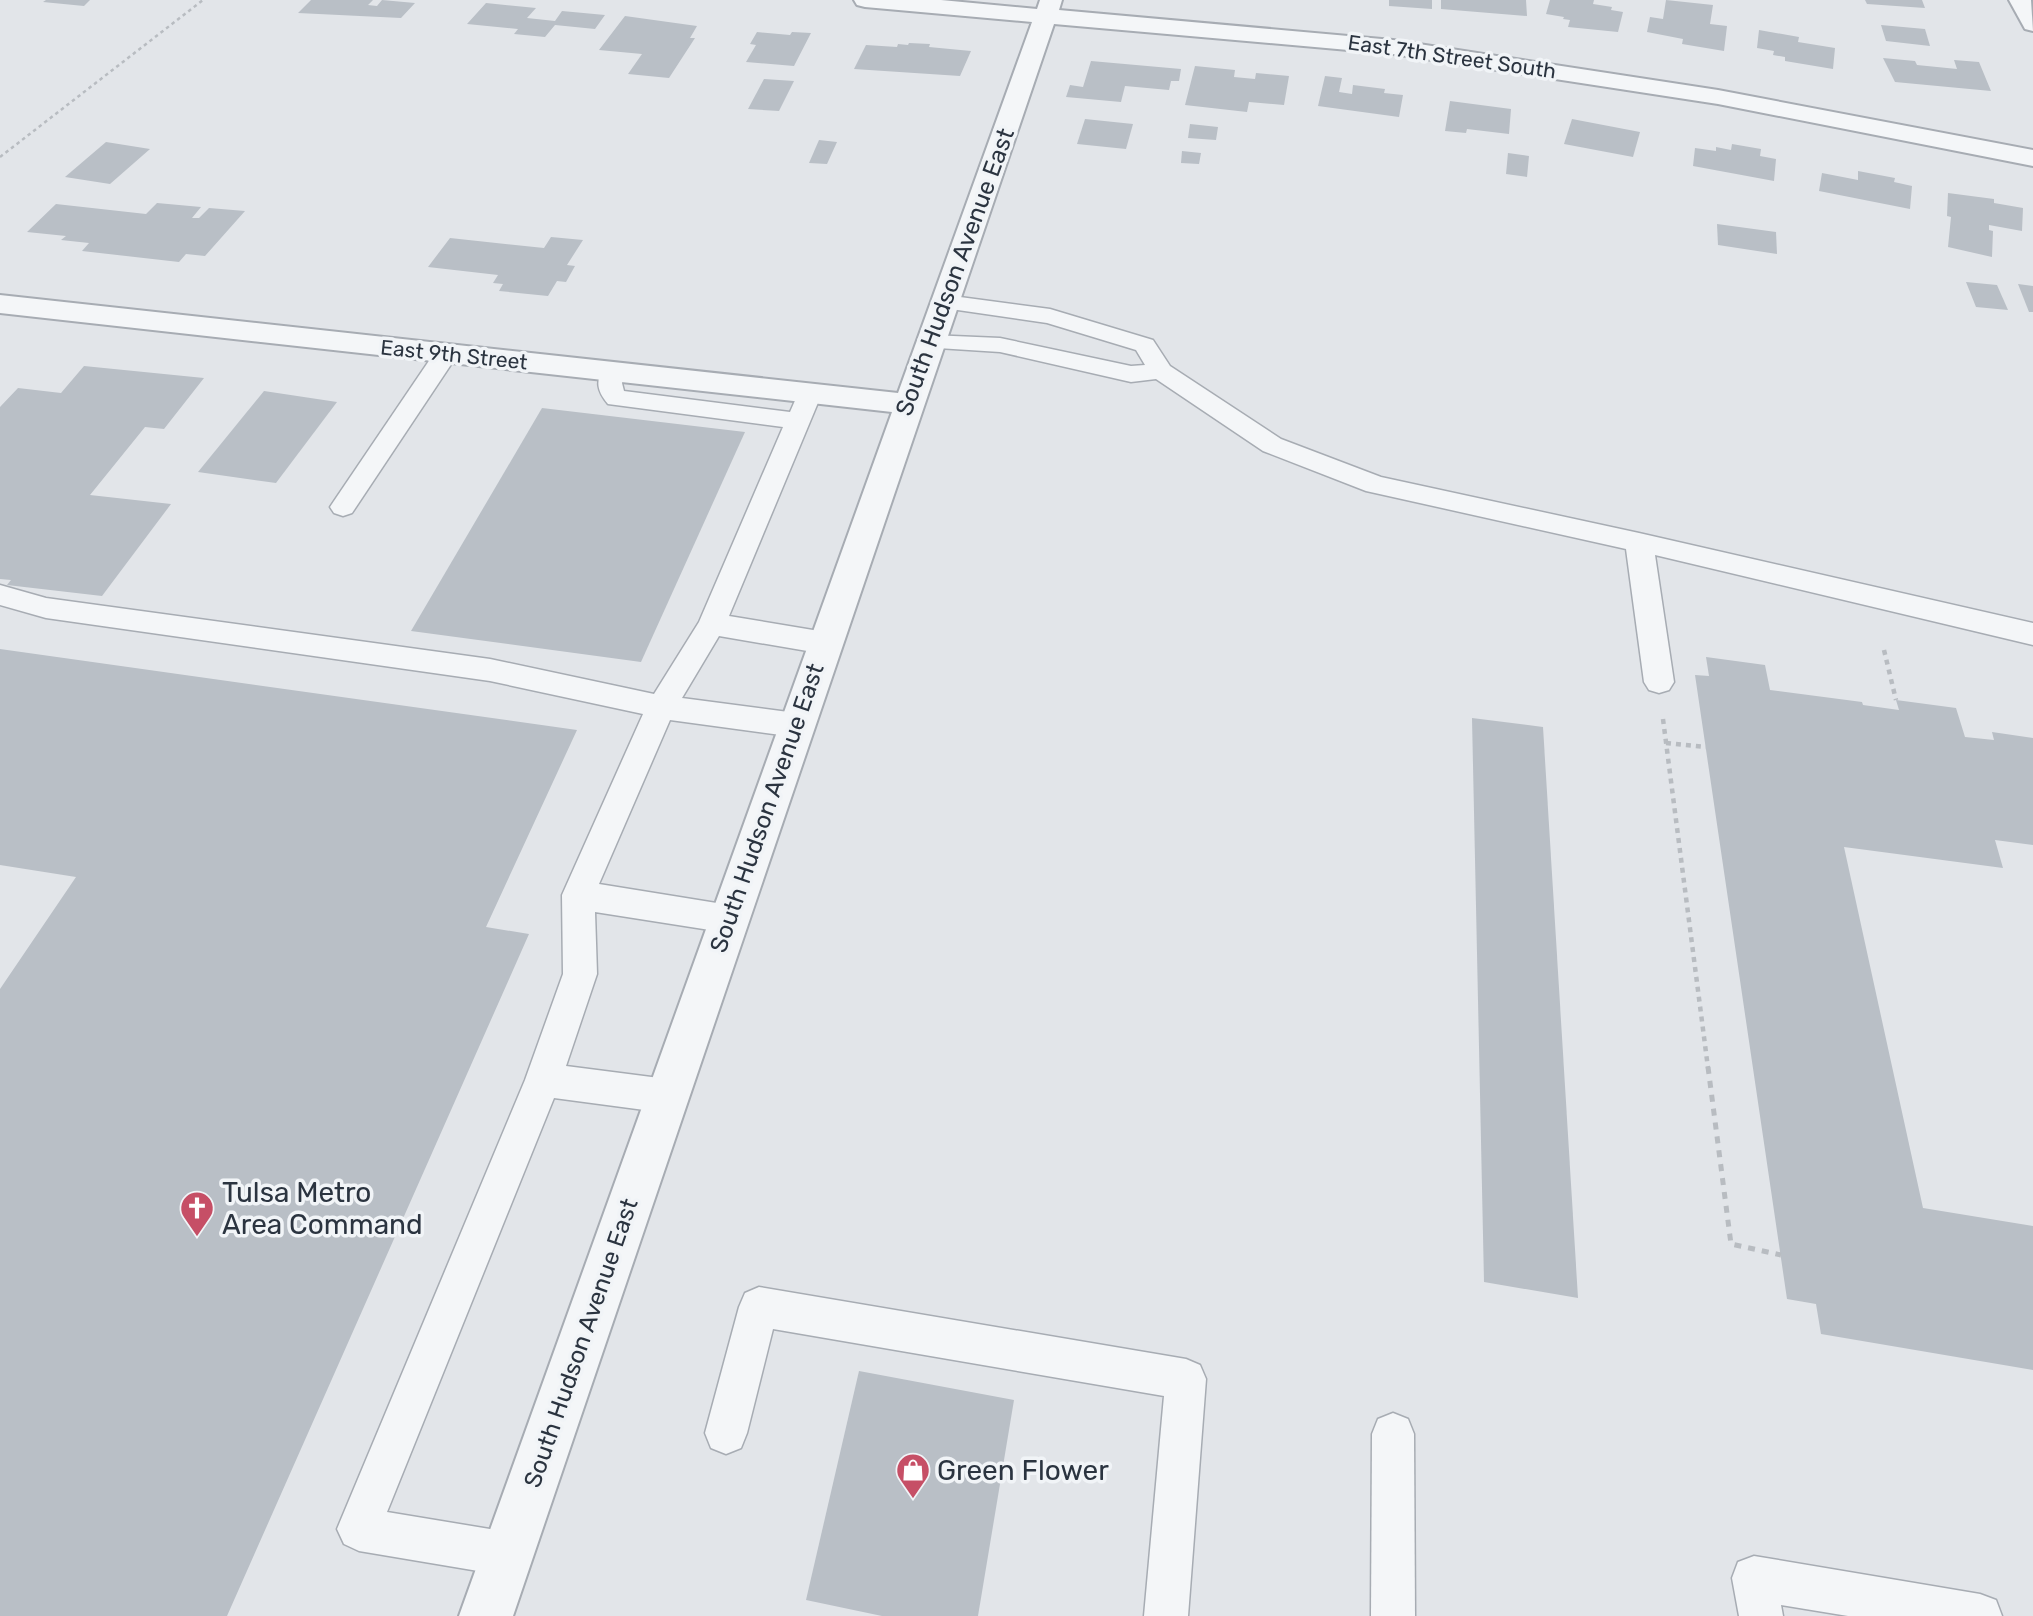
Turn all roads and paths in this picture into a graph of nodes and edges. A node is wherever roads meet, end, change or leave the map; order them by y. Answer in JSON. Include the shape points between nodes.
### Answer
{"nodes":[{"id":1,"x":203,"y":0,"type":"edge"},
{"id":2,"x":865,"y":0,"type":"edge"},
{"id":3,"x":2020,"y":0,"type":"edge"},
{"id":4,"x":1049,"y":8,"type":"edge"},
{"id":5,"x":2033,"y":24,"type":"edge"},
{"id":6,"x":0,"y":157,"type":"edge"},
{"id":7,"x":2033,"y":158,"type":"edge"},
{"id":8,"x":945,"y":302,"type":"junction"},
{"id":9,"x":0,"y":304,"type":"edge"},
{"id":10,"x":1050,"y":316,"type":"junction"},
{"id":11,"x":930,"y":342,"type":"junction"},
{"id":12,"x":446,"y":354,"type":"junction"},
{"id":13,"x":1040,"y":354,"type":"junction"},
{"id":14,"x":1161,"y":371,"type":"junction"},
{"id":15,"x":613,"y":372,"type":"junction"},
{"id":16,"x":810,"y":393,"type":"junction"},
{"id":17,"x":908,"y":404,"type":"junction"},
{"id":18,"x":799,"y":421,"type":"junction"},
{"id":19,"x":343,"y":507,"type":"dead end"},
{"id":20,"x":1639,"y":542,"type":"junction"},
{"id":21,"x":0,"y":595,"type":"edge"},
{"id":22,"x":712,"y":624,"type":"junction"},
{"id":23,"x":2033,"y":634,"type":"edge"},
{"id":24,"x":825,"y":643,"type":"junction"},
{"id":25,"x":1884,"y":650,"type":"dead end"},
{"id":26,"x":1659,"y":682,"type":"joint"},
{"id":27,"x":1896,"y":700,"type":"dead end"},
{"id":28,"x":661,"y":707,"type":"junction"},
{"id":29,"x":796,"y":725,"type":"junction"},
{"id":30,"x":1666,"y":743,"type":"junction"},
{"id":31,"x":1706,"y":747,"type":"dead end"},
{"id":32,"x":578,"y":895,"type":"junction"},
{"id":33,"x":729,"y":919,"type":"junction"},
{"id":34,"x":542,"y":1080,"type":"junction"},
{"id":35,"x":667,"y":1096,"type":"junction"},
{"id":36,"x":1781,"y":1255,"type":"dead end"},
{"id":37,"x":726,"y":1433,"type":"dead end"},
{"id":38,"x":1393,"y":1434,"type":"dead end"},
{"id":39,"x":508,"y":1554,"type":"junction"},
{"id":40,"x":485,"y":1616,"type":"edge"},
{"id":41,"x":1166,"y":1616,"type":"edge"},
{"id":42,"x":1393,"y":1616,"type":"edge"},
{"id":43,"x":1761,"y":1616,"type":"edge"},
{"id":44,"x":1980,"y":1616,"type":"edge"}],
"edges":[{"from":1,"to":6,"type":"path"},
{"from":2,"to":4,"type":"street","name":"East 7th Street South"},
{"from":3,"to":5,"type":"street"},
{"from":4,"to":7,"type":"street","name":"East 7th Street South","via":[[1527,66],[1718,97]]},
{"from":4,"to":8,"type":"street","name":"South Hudson Avenue East"},
{"from":8,"to":10,"type":"lane"},
{"from":8,"to":11,"type":"street","name":"South Hudson Avenue East"},
{"from":9,"to":12,"type":"street","name":"East 9th Street"},
{"from":10,"to":13,"type":"lane"},
{"from":10,"to":14,"type":"lane","via":[[1145,345]]},
{"from":11,"to":13,"type":"lane","via":[[1000,345]]},
{"from":11,"to":17,"type":"street","name":"South Hudson Avenue East"},
{"from":12,"to":15,"type":"street","name":"East 9th Street"},
{"from":12,"to":19,"type":"lane"},
{"from":13,"to":14,"type":"lane","via":[[1131,374]]},
{"from":14,"to":20,"type":"lane","via":[[1272,445],[1376,485]]},
{"from":15,"to":16,"type":"street","name":"East 9th Street"},
{"from":15,"to":18,"type":"lane","via":[[610,391],[617,398]]},
{"from":16,"to":17,"type":"street","name":"East 9th Street"},
{"from":16,"to":18,"type":"lane"},
{"from":17,"to":24,"type":"street","name":"South Hudson Avenue East"},
{"from":18,"to":22,"type":"lane"},
{"from":20,"to":23,"type":"lane"},
{"from":20,"to":26,"type":"lane"},
{"from":21,"to":28,"type":"lane","via":[[47,608],[490,670]]},
{"from":22,"to":24,"type":"lane"},
{"from":22,"to":28,"type":"lane"},
{"from":24,"to":29,"type":"street","name":"South Hudson Avenue East"},
{"from":25,"to":27,"type":"path"},
{"from":26,"to":30,"type":"path"},
{"from":28,"to":29,"type":"lane"},
{"from":28,"to":32,"type":"lane"},
{"from":29,"to":33,"type":"street","name":"South Hudson Avenue East"},
{"from":30,"to":31,"type":"path"},
{"from":30,"to":36,"type":"path","via":[[1731,1244]]},
{"from":32,"to":33,"type":"lane"},
{"from":32,"to":34,"type":"lane","via":[[580,974]]},
{"from":33,"to":35,"type":"street","name":"South Hudson Avenue East"},
{"from":34,"to":35,"type":"lane"},
{"from":34,"to":39,"type":"lane","via":[[359,1529]]},
{"from":35,"to":39,"type":"street","name":"South Hudson Avenue East"},
{"from":37,"to":41,"type":"lane","via":[[759,1307],[1186,1379]]},
{"from":38,"to":42,"type":"lane"},
{"from":39,"to":40,"type":"street","name":"South Hudson Avenue East"},
{"from":43,"to":44,"type":"lane","via":[[1754,1578]]}]}
